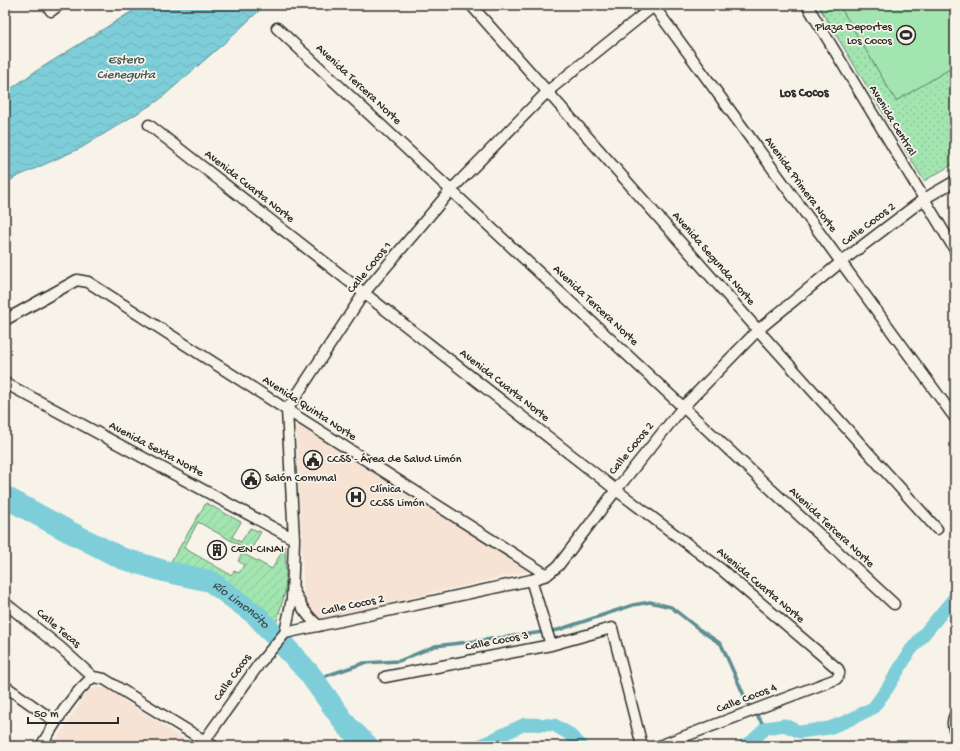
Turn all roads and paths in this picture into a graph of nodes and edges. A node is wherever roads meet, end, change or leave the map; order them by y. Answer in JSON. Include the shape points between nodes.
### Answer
{"nodes":[{"id":1,"x":470,"y":5,"type":"edge"},
{"id":2,"x":654,"y":5,"type":"edge"},
{"id":3,"x":807,"y":5,"type":"edge"},
{"id":4,"x":277,"y":28,"type":"dead end"},
{"id":5,"x":548,"y":91,"type":"junction"},
{"id":6,"x":149,"y":125,"type":"dead end"},
{"id":7,"x":955,"y":181,"type":"edge"},
{"id":8,"x":451,"y":190,"type":"junction"},
{"id":9,"x":924,"y":199,"type":"junction"},
{"id":10,"x":955,"y":250,"type":"edge"},
{"id":11,"x":840,"y":262,"type":"junction"},
{"id":12,"x":364,"y":293,"type":"junction"},
{"id":13,"x":5,"y":320,"type":"edge"},
{"id":14,"x":758,"y":330,"type":"junction"},
{"id":15,"x":5,"y":383,"type":"edge"},
{"id":16,"x":683,"y":406,"type":"junction"},
{"id":17,"x":287,"y":410,"type":"junction"},
{"id":18,"x":955,"y":418,"type":"edge"},
{"id":19,"x":616,"y":490,"type":"junction"},
{"id":20,"x":937,"y":529,"type":"dead end"},
{"id":21,"x":294,"y":539,"type":"junction"},
{"id":22,"x":547,"y":575,"type":"junction"},
{"id":23,"x":531,"y":580,"type":"junction"},
{"id":24,"x":292,"y":587,"type":"junction"},
{"id":25,"x":5,"y":602,"type":"edge"},
{"id":26,"x":894,"y":604,"type":"dead end"},
{"id":27,"x":319,"y":626,"type":"junction"},
{"id":28,"x":285,"y":633,"type":"junction"},
{"id":29,"x":551,"y":645,"type":"junction"},
{"id":30,"x":840,"y":672,"type":"joint"},
{"id":31,"x":93,"y":677,"type":"junction"},
{"id":32,"x":385,"y":677,"type":"dead end"},
{"id":33,"x":5,"y":686,"type":"edge"},
{"id":34,"x":955,"y":709,"type":"edge"},
{"id":35,"x":56,"y":722,"type":"junction"},
{"id":36,"x":955,"y":737,"type":"edge"},
{"id":37,"x":209,"y":743,"type":"edge"},
{"id":38,"x":41,"y":746,"type":"edge"},
{"id":39,"x":642,"y":746,"type":"edge"},
{"id":40,"x":659,"y":746,"type":"edge"}],
"edges":[{"from":1,"to":5,"type":"street","name":"Avenida Segunda Norte"},
{"from":2,"to":5,"type":"street","name":"Calle Cocos 1"},
{"from":2,"to":11,"type":"street","name":"Avenida Primera Norte"},
{"from":3,"to":9,"type":"street","name":"Avenida Central"},
{"from":4,"to":8,"type":"street","name":"Avenida Tercera Norte"},
{"from":5,"to":8,"type":"street","name":"Calle Cocos 1"},
{"from":5,"to":14,"type":"street","name":"Avenida Segunda Norte"},
{"from":6,"to":12,"type":"street","name":"Avenida Cuarta Norte"},
{"from":7,"to":9,"type":"street","name":"Calle Cocos 2"},
{"from":8,"to":12,"type":"street","name":"Calle Cocos 1"},
{"from":8,"to":16,"type":"street","name":"Avenida Tercera Norte"},
{"from":9,"to":10,"type":"street","name":"Avenida Central"},
{"from":9,"to":11,"type":"street","name":"Calle Cocos 2"},
{"from":11,"to":14,"type":"street","name":"Calle Cocos 2"},
{"from":11,"to":18,"type":"street","name":"Avenida Primera Norte"},
{"from":12,"to":17,"type":"street","name":"Calle Cocos 1"},
{"from":12,"to":19,"type":"street","name":"Avenida Cuarta Norte"},
{"from":13,"to":17,"type":"street","name":"Avenida Quinta Norte","via":[[77,280],[88,282]]},
{"from":14,"to":16,"type":"street","name":"Calle Cocos 2"},
{"from":14,"to":20,"type":"street","name":"Avenida Segunda Norte"},
{"from":15,"to":21,"type":"street","name":"Avenida Sexta Norte"},
{"from":16,"to":19,"type":"street","name":"Calle Cocos 2"},
{"from":16,"to":26,"type":"street","name":"Avenida Tercera Norte"},
{"from":17,"to":21,"type":"street"},
{"from":17,"to":22,"type":"street","name":"Avenida Quinta Norte"},
{"from":19,"to":22,"type":"street","name":"Calle Cocos 2","via":[[558,566]]},
{"from":19,"to":30,"type":"street","name":"Avenida Cuarta Norte","via":[[722,570]]},
{"from":21,"to":24,"type":"street"},
{"from":22,"to":23,"type":"street","name":"Calle Cocos 2"},
{"from":23,"to":27,"type":"street","name":"Calle Cocos 2"},
{"from":23,"to":29,"type":"street"},
{"from":24,"to":27,"type":"street","via":[[301,607]]},
{"from":24,"to":28,"type":"street"},
{"from":25,"to":31,"type":"street","name":"Calle Tecas"},
{"from":27,"to":28,"type":"street","name":"Calle Cocos 2"},
{"from":28,"to":37,"type":"street","name":"Calle Cocos","via":[[259,664]]},
{"from":29,"to":32,"type":"street","name":"Calle Cocos 3"},
{"from":29,"to":39,"type":"street","name":"Calle Cocos 3","via":[[612,628]]},
{"from":30,"to":40,"type":"street","name":"Calle Cocos 4","via":[[836,679]]},
{"from":31,"to":35,"type":"street","via":[[83,686]]},
{"from":31,"to":37,"type":"street","via":[[104,679]]},
{"from":33,"to":35,"type":"street"},
{"from":34,"to":36,"type":"lane","via":[[950,728]]},
{"from":35,"to":38,"type":"street"}]}
